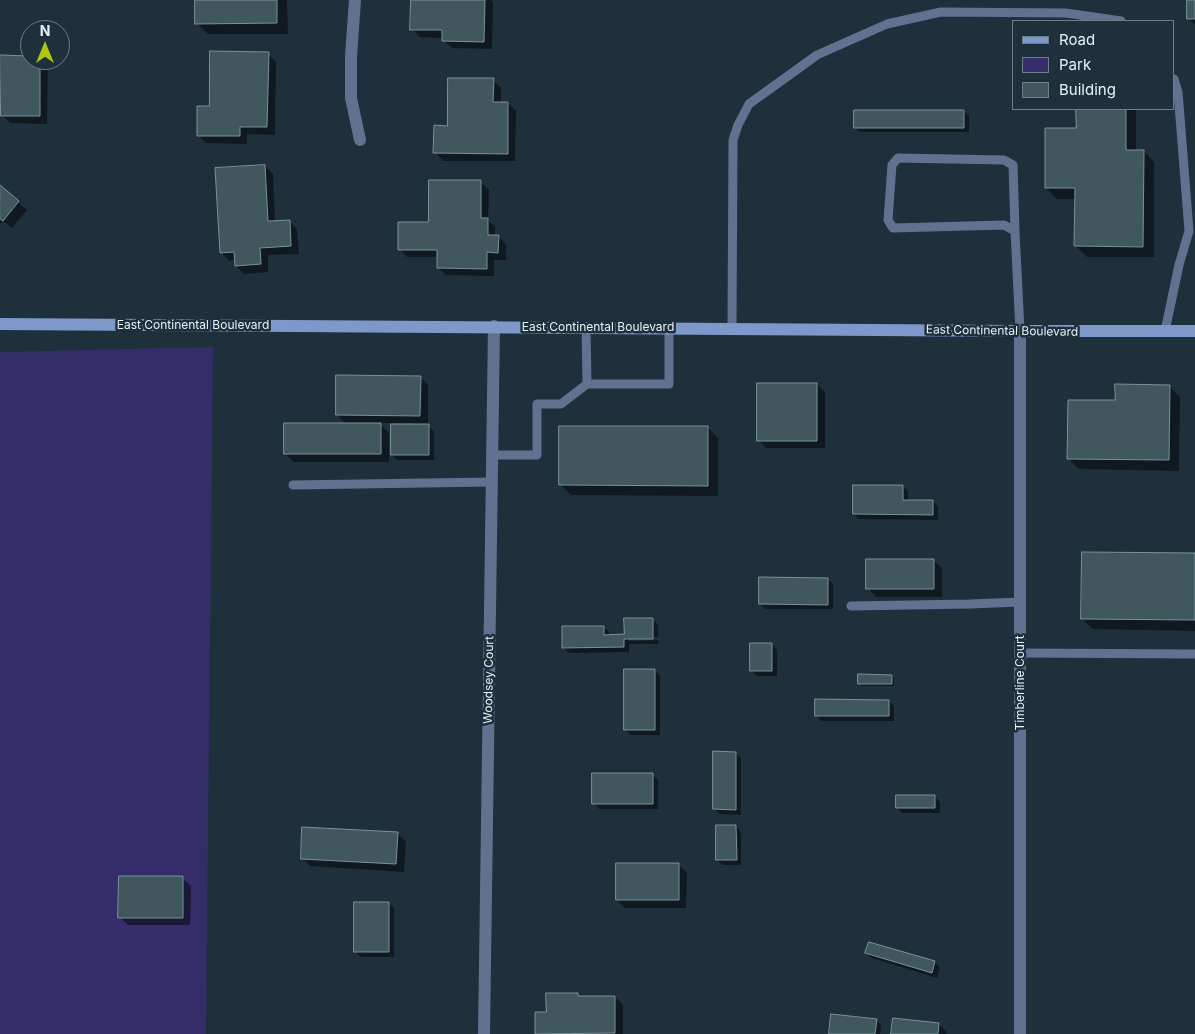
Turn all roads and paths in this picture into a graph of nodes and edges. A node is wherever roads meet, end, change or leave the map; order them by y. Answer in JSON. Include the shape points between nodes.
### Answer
{"nodes":[{"id":1,"x":355,"y":0,"type":"edge"},
{"id":2,"x":1114,"y":20,"type":"edge"},
{"id":3,"x":1175,"y":82,"type":"edge"},
{"id":4,"x":360,"y":140,"type":"dead end"},
{"id":5,"x":1016,"y":231,"type":"junction"},
{"id":6,"x":0,"y":324,"type":"edge"},
{"id":7,"x":494,"y":326,"type":"junction"},
{"id":8,"x":586,"y":327,"type":"junction"},
{"id":9,"x":669,"y":328,"type":"junction"},
{"id":10,"x":732,"y":328,"type":"junction"},
{"id":11,"x":1020,"y":331,"type":"junction"},
{"id":12,"x":1165,"y":331,"type":"junction"},
{"id":13,"x":1195,"y":331,"type":"edge"},
{"id":14,"x":587,"y":384,"type":"junction"},
{"id":15,"x":492,"y":455,"type":"junction"},
{"id":16,"x":491,"y":482,"type":"junction"},
{"id":17,"x":293,"y":485,"type":"dead end"},
{"id":18,"x":1020,"y":602,"type":"junction"},
{"id":19,"x":851,"y":606,"type":"dead end"},
{"id":20,"x":1020,"y":653,"type":"junction"},
{"id":21,"x":1195,"y":654,"type":"edge"},
{"id":22,"x":484,"y":1034,"type":"edge"},
{"id":23,"x":1020,"y":1034,"type":"edge"}],
"edges":[{"from":1,"to":4,"type":"street","via":[[351,98]]},
{"from":2,"to":10,"type":"lane","via":[[1066,13],[941,12],[887,24],[817,55],[749,104],[732,140]]},
{"from":3,"to":12,"type":"lane","via":[[1189,231]]},
{"from":5,"to":5,"type":"lane","via":[[1004,225],[893,228],[888,220],[892,165],[898,158],[1004,160],[1013,165]]},
{"from":5,"to":11,"type":"lane"},
{"from":6,"to":7,"type":"main road","name":"East Continental Boulevard"},
{"from":7,"to":8,"type":"main road","name":"East Continental Boulevard"},
{"from":7,"to":15,"type":"street","name":"Woodsey Court"},
{"from":8,"to":9,"type":"main road","name":"East Continental Boulevard"},
{"from":8,"to":14,"type":"lane"},
{"from":9,"to":10,"type":"main road","name":"East Continental Boulevard"},
{"from":9,"to":14,"type":"lane","via":[[669,384]]},
{"from":10,"to":11,"type":"main road","name":"East Continental Boulevard"},
{"from":11,"to":12,"type":"main road","name":"East Continental Boulevard"},
{"from":11,"to":18,"type":"street","name":"Timberline Court"},
{"from":12,"to":13,"type":"main road","name":"East Continental Boulevard"},
{"from":14,"to":15,"type":"lane","via":[[561,404],[537,404],[537,455]]},
{"from":15,"to":16,"type":"street","name":"Woodsey Court"},
{"from":16,"to":17,"type":"lane"},
{"from":16,"to":22,"type":"street","name":"Woodsey Court"},
{"from":18,"to":19,"type":"lane"},
{"from":18,"to":20,"type":"street","name":"Timberline Court"},
{"from":20,"to":21,"type":"lane"},
{"from":20,"to":23,"type":"street","name":"Timberline Court"}]}
